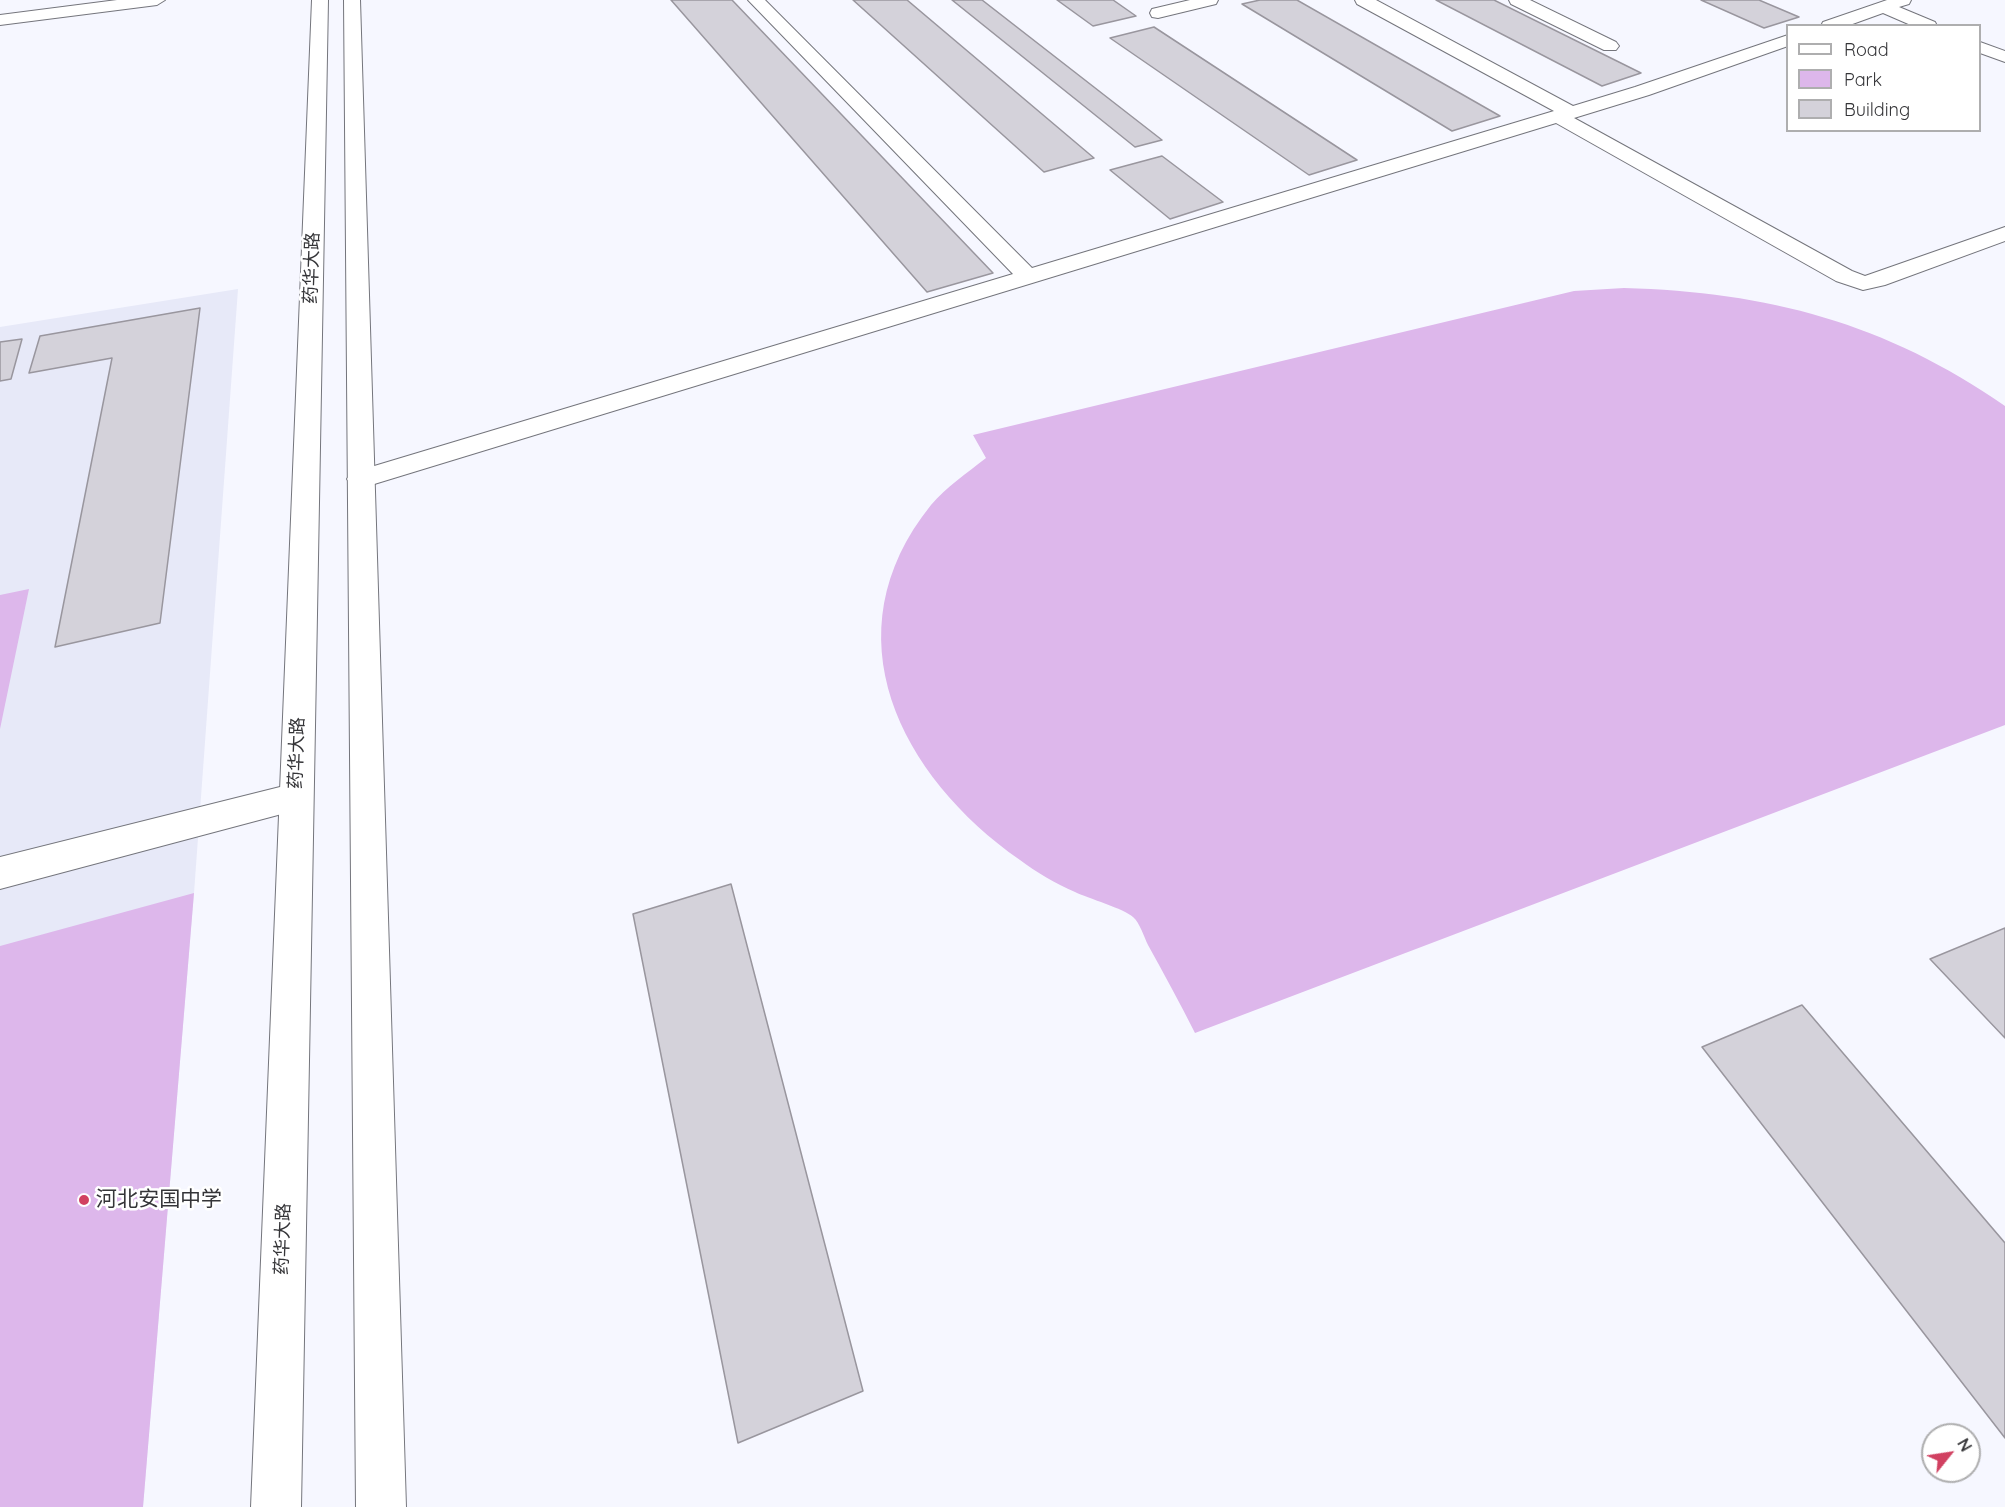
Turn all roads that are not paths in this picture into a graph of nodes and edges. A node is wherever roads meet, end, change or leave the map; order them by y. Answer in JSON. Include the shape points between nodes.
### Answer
{"nodes":[{"id":1,"x":157,"y":0,"type":"edge"},
{"id":2,"x":320,"y":0,"type":"edge"},
{"id":3,"x":352,"y":0,"type":"edge"},
{"id":4,"x":756,"y":0,"type":"edge"},
{"id":5,"x":1210,"y":0,"type":"edge"},
{"id":6,"x":1363,"y":0,"type":"edge"},
{"id":7,"x":1518,"y":0,"type":"edge"},
{"id":8,"x":1903,"y":0,"type":"edge"},
{"id":9,"x":1884,"y":7,"type":"junction"},
{"id":10,"x":1158,"y":13,"type":"dead end"},
{"id":11,"x":0,"y":20,"type":"edge"},
{"id":12,"x":1835,"y":24,"type":"edge"},
{"id":13,"x":1924,"y":24,"type":"edge"},
{"id":14,"x":1786,"y":41,"type":"edge"},
{"id":15,"x":1610,"y":46,"type":"dead end"},
{"id":16,"x":1981,"y":47,"type":"edge"},
{"id":17,"x":2005,"y":57,"type":"edge"},
{"id":18,"x":1564,"y":114,"type":"junction"},
{"id":19,"x":2005,"y":234,"type":"edge"},
{"id":20,"x":1028,"y":277,"type":"junction"},
{"id":21,"x":361,"y":479,"type":"junction"},
{"id":22,"x":296,"y":797,"type":"junction"},
{"id":23,"x":0,"y":873,"type":"edge"},
{"id":24,"x":276,"y":1507,"type":"edge"},
{"id":25,"x":381,"y":1507,"type":"edge"}],
"edges":[{"from":1,"to":11,"type":"main road"},
{"from":2,"to":22,"type":"main road","name":"药华大路"},
{"from":3,"to":21,"type":"main road"},
{"from":4,"to":20,"type":"main road"},
{"from":5,"to":10,"type":"main road"},
{"from":6,"to":18,"type":"main road"},
{"from":7,"to":15,"type":"main road"},
{"from":8,"to":9,"type":"main road"},
{"from":9,"to":12,"type":"main road"},
{"from":9,"to":13,"type":"main road"},
{"from":14,"to":18,"type":"main road"},
{"from":16,"to":17,"type":"main road"},
{"from":18,"to":19,"type":"main road","via":[[1844,276],[1863,283]]},
{"from":18,"to":20,"type":"main road"},
{"from":20,"to":21,"type":"main road"},
{"from":21,"to":25,"type":"main road"},
{"from":22,"to":23,"type":"main road"},
{"from":22,"to":24,"type":"main road","name":"药华大路"}]}
